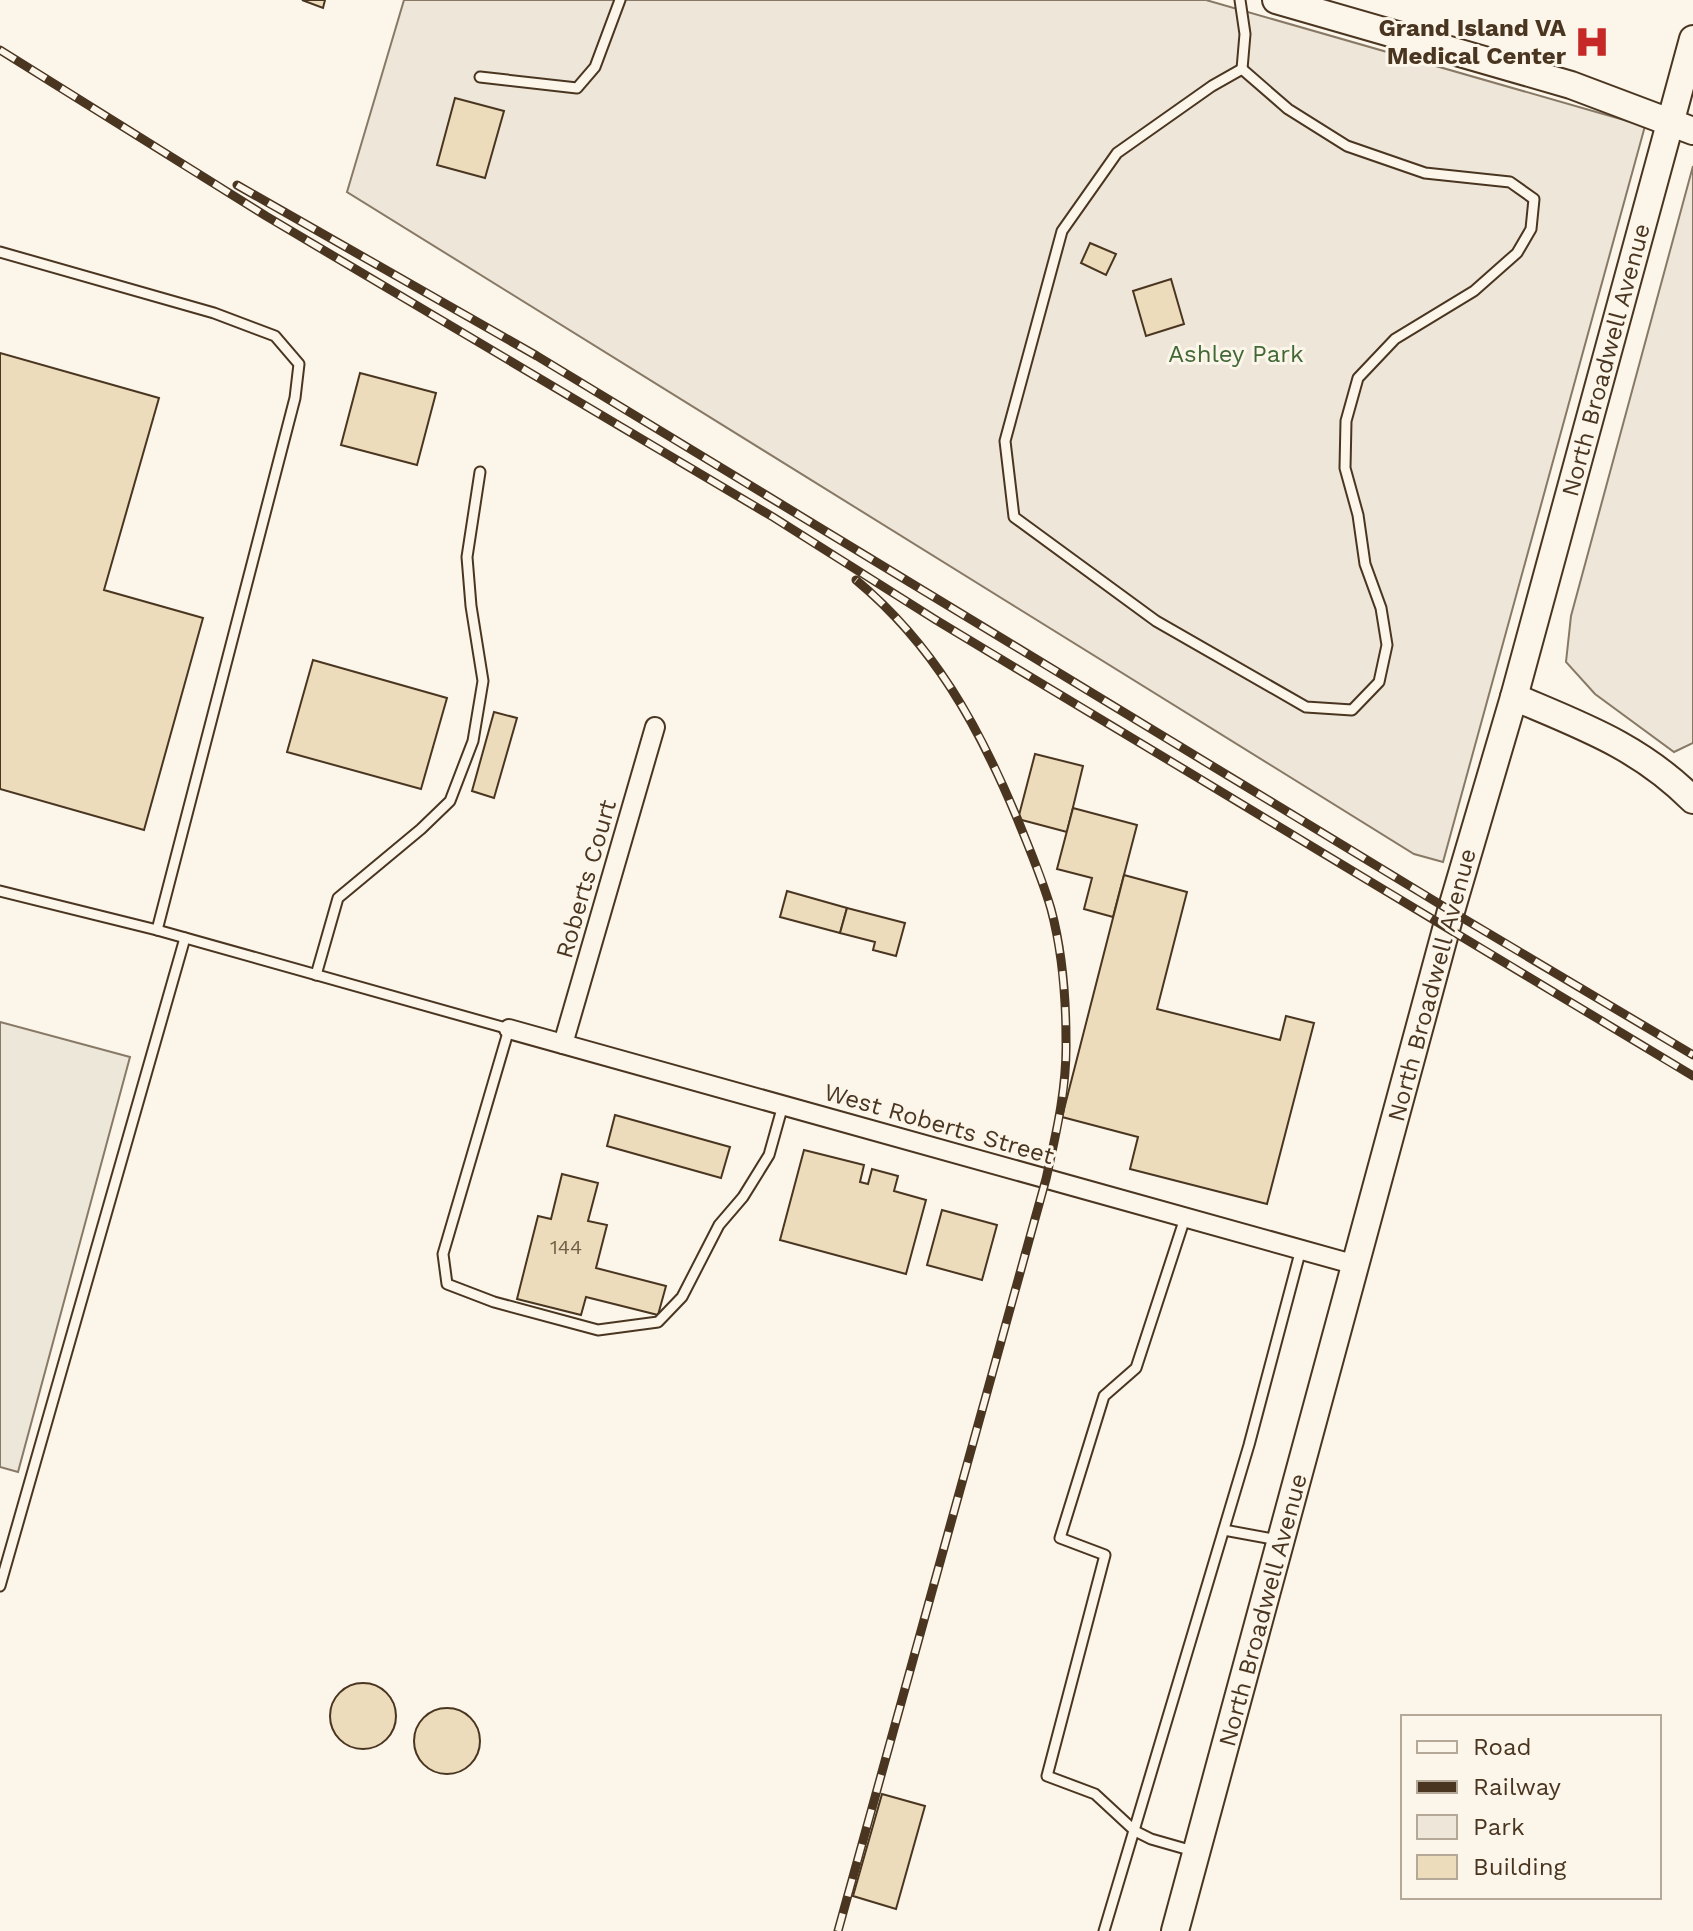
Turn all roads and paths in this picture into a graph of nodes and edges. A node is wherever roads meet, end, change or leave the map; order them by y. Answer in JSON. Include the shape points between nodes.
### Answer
{"nodes":[{"id":1,"x":620,"y":0,"type":"edge"},
{"id":2,"x":1240,"y":0,"type":"edge"},
{"id":3,"x":1276,"y":0,"type":"edge"},
{"id":4,"x":1693,"y":39,"type":"edge"},
{"id":5,"x":1242,"y":69,"type":"junction"},
{"id":6,"x":480,"y":77,"type":"dead end"},
{"id":7,"x":1682,"y":127,"type":"edge"},
{"id":8,"x":0,"y":252,"type":"edge"},
{"id":9,"x":480,"y":472,"type":"dead end"},
{"id":10,"x":1514,"y":697,"type":"junction"},
{"id":11,"x":655,"y":727,"type":"dead end"},
{"id":12,"x":1693,"y":800,"type":"edge"},
{"id":13,"x":0,"y":891,"type":"edge"},
{"id":14,"x":157,"y":930,"type":"junction"},
{"id":15,"x":185,"y":938,"type":"junction"},
{"id":16,"x":316,"y":975,"type":"junction"},
{"id":17,"x":509,"y":1029,"type":"junction"},
{"id":18,"x":563,"y":1044,"type":"junction"},
{"id":19,"x":783,"y":1105,"type":"junction"},
{"id":20,"x":1185,"y":1218,"type":"junction"},
{"id":21,"x":1301,"y":1249,"type":"junction"},
{"id":22,"x":1356,"y":1265,"type":"junction"},
{"id":23,"x":1224,"y":1530,"type":"junction"},
{"id":24,"x":1282,"y":1540,"type":"junction"},
{"id":25,"x":0,"y":1586,"type":"edge"},
{"id":26,"x":1135,"y":1831,"type":"junction"},
{"id":27,"x":1197,"y":1852,"type":"junction"},
{"id":28,"x":1104,"y":1931,"type":"edge"},
{"id":29,"x":1175,"y":1931,"type":"edge"}],
"edges":[{"from":1,"to":6,"type":"lane","via":[[595,67],[577,88]]},
{"from":2,"to":5,"type":"lane","via":[[1245,34]]},
{"from":3,"to":7,"type":"main road","via":[[1571,85]]},
{"from":4,"to":7,"type":"main road","name":"North Broadwell Avenue"},
{"from":5,"to":5,"type":"lane","via":[[1288,109],[1347,146],[1425,173],[1510,182],[1534,199],[1531,229],[1517,253],[1474,291],[1395,339],[1358,378],[1346,421],[1345,468],[1387,645],[1379,682],[1352,710],[1306,707],[1156,621],[1014,517],[1005,441],[1062,231],[1117,153]]},
{"from":7,"to":10,"type":"main road","name":"North Broadwell Avenue"},
{"from":8,"to":14,"type":"lane","via":[[214,313],[275,336],[299,364],[295,398]]},
{"from":9,"to":16,"type":"lane","via":[[467,557],[483,681],[473,741],[450,801],[338,898]]},
{"from":10,"to":12,"type":"main road","via":[[1619,743],[1661,770]]},
{"from":10,"to":22,"type":"main road","name":"North Broadwell Avenue","via":[[1448,919]]},
{"from":11,"to":18,"type":"street","name":"Roberts Court"},
{"from":13,"to":14,"type":"lane"},
{"from":14,"to":15,"type":"lane"},
{"from":15,"to":16,"type":"lane"},
{"from":15,"to":25,"type":"lane"},
{"from":16,"to":17,"type":"lane"},
{"from":17,"to":18,"type":"street","name":"West Roberts Street"},
{"from":17,"to":19,"type":"lane","via":[[443,1254],[447,1284],[494,1302],[598,1330],[658,1322],[682,1297],[719,1225],[769,1155]]},
{"from":18,"to":19,"type":"street","name":"West Roberts Street"},
{"from":19,"to":20,"type":"street","name":"West Roberts Street"},
{"from":20,"to":21,"type":"street","name":"West Roberts Street"},
{"from":20,"to":26,"type":"lane","via":[[1136,1368],[1104,1396],[1060,1538],[1105,1555],[1047,1776],[1095,1794]]},
{"from":21,"to":22,"type":"street","name":"West Roberts Street"},
{"from":21,"to":23,"type":"lane"},
{"from":22,"to":24,"type":"main road","name":"North Broadwell Avenue"},
{"from":23,"to":24,"type":"lane"},
{"from":23,"to":26,"type":"lane"},
{"from":24,"to":27,"type":"main road","name":"North Broadwell Avenue"},
{"from":26,"to":27,"type":"lane"},
{"from":26,"to":28,"type":"lane"},
{"from":27,"to":29,"type":"main road","name":"North Broadwell Avenue"}]}
